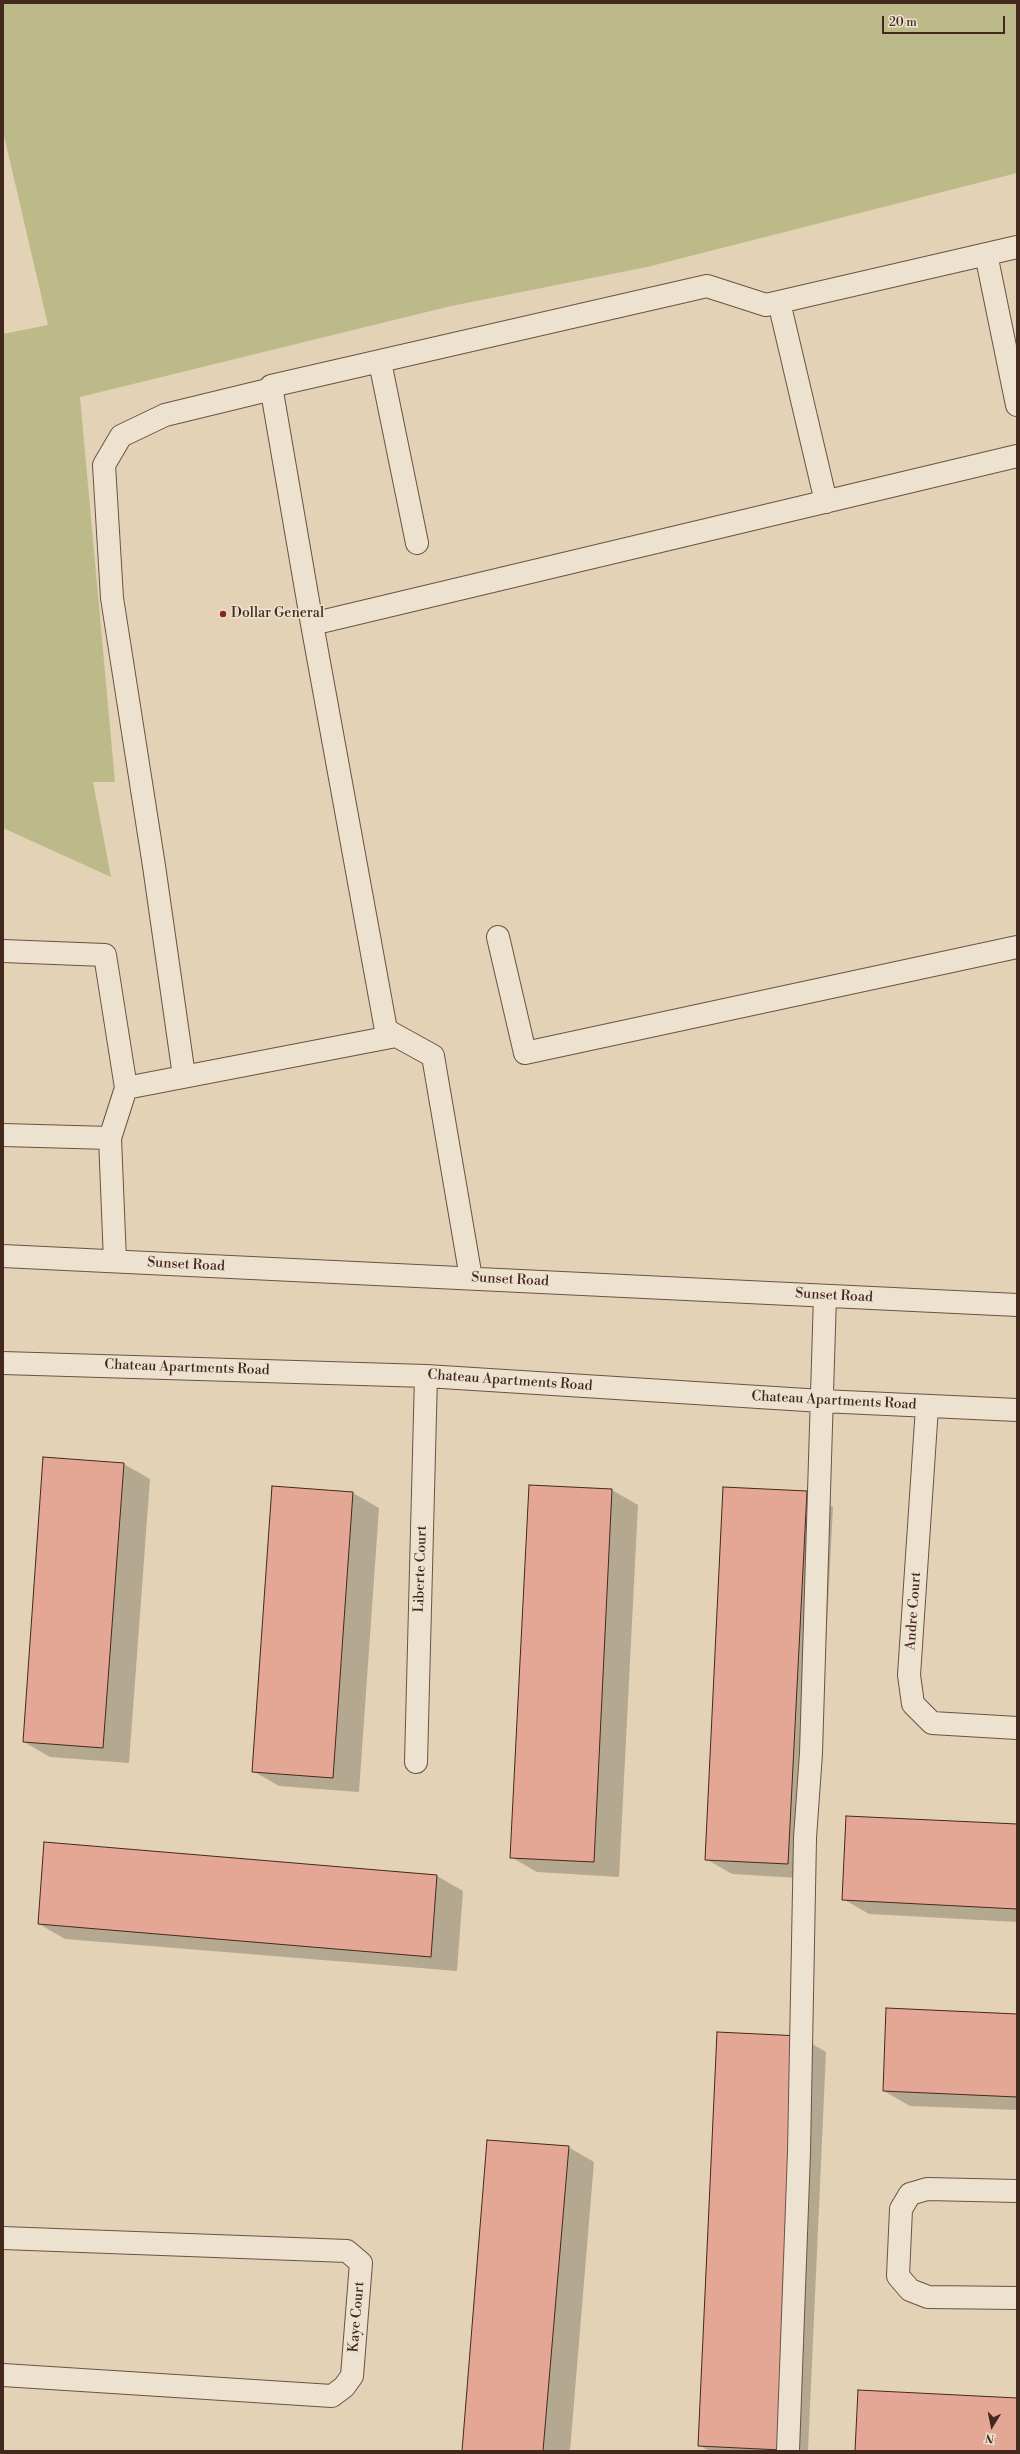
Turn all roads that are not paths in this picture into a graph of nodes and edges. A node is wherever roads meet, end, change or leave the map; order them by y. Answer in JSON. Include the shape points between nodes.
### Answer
{"nodes":[{"id":1,"x":1017,"y":248,"type":"edge"},
{"id":2,"x":986,"y":254,"type":"junction"},
{"id":3,"x":779,"y":302,"type":"junction"},
{"id":4,"x":380,"y":362,"type":"junction"},
{"id":5,"x":272,"y":389,"type":"junction"},
{"id":6,"x":1017,"y":405,"type":"edge"},
{"id":7,"x":1017,"y":456,"type":"edge"},
{"id":8,"x":826,"y":502,"type":"junction"},
{"id":9,"x":417,"y":543,"type":"dead end"},
{"id":10,"x":312,"y":624,"type":"junction"},
{"id":11,"x":498,"y":937,"type":"dead end"},
{"id":12,"x":1017,"y":947,"type":"edge"},
{"id":13,"x":3,"y":950,"type":"edge"},
{"id":14,"x":396,"y":1036,"type":"junction"},
{"id":15,"x":184,"y":1076,"type":"junction"},
{"id":16,"x":126,"y":1088,"type":"junction"},
{"id":17,"x":3,"y":1135,"type":"edge"},
{"id":18,"x":110,"y":1138,"type":"junction"},
{"id":19,"x":3,"y":1256,"type":"edge"},
{"id":20,"x":115,"y":1261,"type":"junction"},
{"id":21,"x":471,"y":1278,"type":"junction"},
{"id":22,"x":825,"y":1296,"type":"junction"},
{"id":23,"x":1017,"y":1306,"type":"edge"},
{"id":24,"x":3,"y":1363,"type":"edge"},
{"id":25,"x":426,"y":1376,"type":"junction"},
{"id":26,"x":822,"y":1400,"type":"junction"},
{"id":27,"x":927,"y":1406,"type":"junction"},
{"id":28,"x":1017,"y":1410,"type":"edge"},
{"id":29,"x":1017,"y":1728,"type":"edge"},
{"id":30,"x":416,"y":1762,"type":"dead end"},
{"id":31,"x":1017,"y":2191,"type":"edge"},
{"id":32,"x":3,"y":2238,"type":"edge"},
{"id":33,"x":1017,"y":2298,"type":"edge"},
{"id":34,"x":3,"y":2375,"type":"edge"},
{"id":35,"x":788,"y":2451,"type":"edge"}],
"edges":[{"from":1,"to":2,"type":"street"},
{"from":2,"to":3,"type":"street"},
{"from":2,"to":6,"type":"street"},
{"from":3,"to":4,"type":"street","via":[[766,305],[707,286]]},
{"from":3,"to":8,"type":"street"},
{"from":4,"to":5,"type":"street","via":[[271,386]]},
{"from":4,"to":9,"type":"street"},
{"from":5,"to":10,"type":"street"},
{"from":5,"to":15,"type":"street","via":[[165,415],[121,436],[104,465],[112,598]]},
{"from":7,"to":8,"type":"street"},
{"from":8,"to":10,"type":"street"},
{"from":10,"to":14,"type":"street","via":[[386,1030]]},
{"from":11,"to":12,"type":"street","via":[[525,1053]]},
{"from":13,"to":16,"type":"street","via":[[105,955]]},
{"from":14,"to":15,"type":"street"},
{"from":14,"to":21,"type":"street","via":[[433,1056]]},
{"from":15,"to":16,"type":"street"},
{"from":16,"to":18,"type":"street"},
{"from":17,"to":18,"type":"street"},
{"from":18,"to":20,"type":"street"},
{"from":19,"to":20,"type":"street","name":"Sunset Road"},
{"from":20,"to":21,"type":"street","name":"Sunset Road"},
{"from":21,"to":22,"type":"street","name":"Sunset Road"},
{"from":22,"to":23,"type":"street","name":"Sunset Road"},
{"from":22,"to":26,"type":"street"},
{"from":24,"to":25,"type":"street","name":"Chateau Apartments Road"},
{"from":25,"to":26,"type":"street","name":"Chateau Apartments Road"},
{"from":25,"to":30,"type":"street","name":"Liberte Court"},
{"from":26,"to":27,"type":"street","name":"Chateau Apartments Road"},
{"from":26,"to":35,"type":"street","via":[[811,1753],[805,1838],[799,2152]]},
{"from":27,"to":28,"type":"street","name":"Chateau Apartments Road"},
{"from":27,"to":29,"type":"street","name":"Andre Court","via":[[909,1675],[913,1704],[932,1723]]},
{"from":31,"to":33,"type":"street","via":[[927,2189],[910,2194],[901,2209],[898,2276],[910,2290],[928,2298]]},
{"from":32,"to":34,"type":"street","name":"Kaye Court","via":[[347,2251],[361,2263],[352,2376],[344,2388],[332,2396]]}]}
